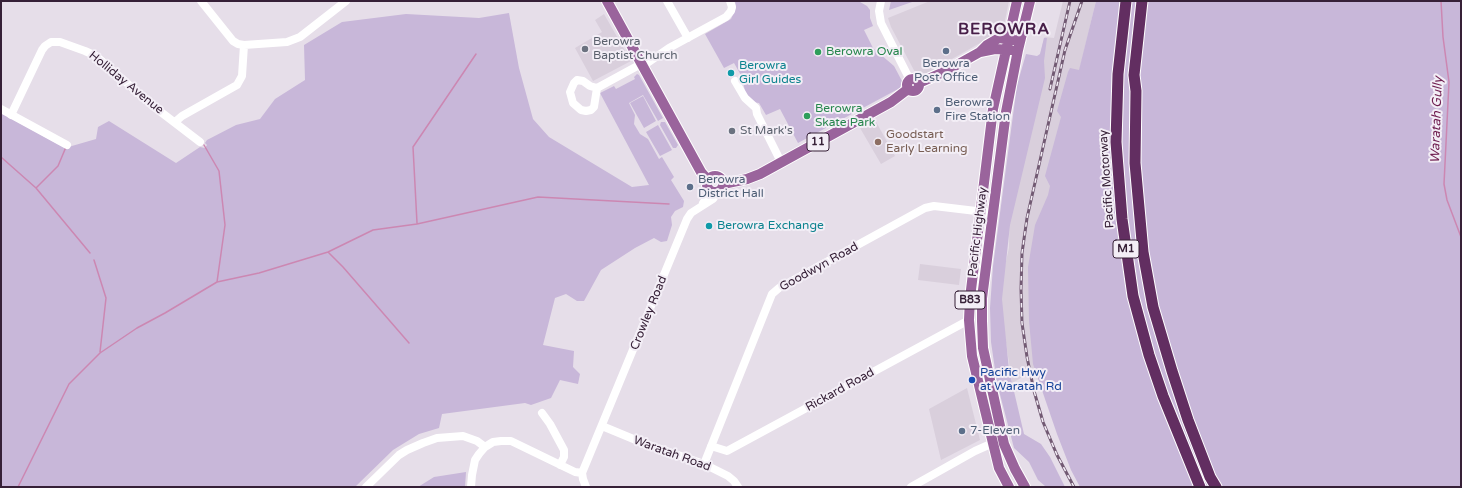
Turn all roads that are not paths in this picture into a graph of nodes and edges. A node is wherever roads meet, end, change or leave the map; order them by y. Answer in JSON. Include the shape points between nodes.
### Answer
{"nodes":[{"id":1,"x":201,"y":1,"type":"edge"},
{"id":2,"x":346,"y":1,"type":"edge"},
{"id":3,"x":607,"y":1,"type":"edge"},
{"id":4,"x":667,"y":1,"type":"edge"},
{"id":5,"x":730,"y":1,"type":"edge"},
{"id":6,"x":881,"y":1,"type":"edge"},
{"id":7,"x":1017,"y":1,"type":"edge"},
{"id":8,"x":1030,"y":1,"type":"edge"},
{"id":9,"x":1126,"y":1,"type":"edge"},
{"id":10,"x":1142,"y":1,"type":"edge"},
{"id":11,"x":688,"y":38,"type":"junction"},
{"id":12,"x":38,"y":39,"type":"dead end"},
{"id":13,"x":1009,"y":39,"type":"junction"},
{"id":14,"x":244,"y":45,"type":"junction"},
{"id":15,"x":45,"y":46,"type":"junction"},
{"id":16,"x":1019,"y":46,"type":"junction"},
{"id":17,"x":1006,"y":49,"type":"junction"},
{"id":18,"x":980,"y":52,"type":"junction"},
{"id":19,"x":642,"y":65,"type":"junction"},
{"id":20,"x":735,"y":81,"type":"dead end"},
{"id":21,"x":912,"y":84,"type":"junction"},
{"id":22,"x":597,"y":88,"type":"dead end"},
{"id":23,"x":1,"y":109,"type":"edge"},
{"id":24,"x":11,"y":115,"type":"junction"},
{"id":25,"x":174,"y":122,"type":"junction"},
{"id":26,"x":200,"y":142,"type":"dead end"},
{"id":27,"x":67,"y":145,"type":"dead end"},
{"id":28,"x":781,"y":162,"type":"junction"},
{"id":29,"x":708,"y":180,"type":"junction"},
{"id":30,"x":717,"y":189,"type":"junction"},
{"id":31,"x":981,"y":212,"type":"junction"},
{"id":32,"x":993,"y":213,"type":"junction"},
{"id":33,"x":969,"y":320,"type":"junction"},
{"id":34,"x":542,"y":413,"type":"dead end"},
{"id":35,"x":602,"y":426,"type":"junction"},
{"id":36,"x":993,"y":443,"type":"junction"},
{"id":37,"x":711,"y":446,"type":"junction"},
{"id":38,"x":485,"y":447,"type":"junction"},
{"id":39,"x":704,"y":464,"type":"junction"},
{"id":40,"x":560,"y":465,"type":"junction"},
{"id":41,"x":582,"y":473,"type":"junction"},
{"id":42,"x":366,"y":487,"type":"edge"},
{"id":43,"x":471,"y":487,"type":"edge"},
{"id":44,"x":586,"y":487,"type":"edge"},
{"id":45,"x":738,"y":487,"type":"edge"},
{"id":46,"x":910,"y":487,"type":"edge"},
{"id":47,"x":1009,"y":487,"type":"edge"},
{"id":48,"x":1025,"y":487,"type":"edge"},
{"id":49,"x":1200,"y":487,"type":"edge"},
{"id":50,"x":1216,"y":487,"type":"edge"}],
"edges":[{"from":1,"to":14,"type":"street","via":[[233,41]]},
{"from":2,"to":14,"type":"street","via":[[307,32],[287,42]]},
{"from":3,"to":19,"type":"main road"},
{"from":4,"to":11,"type":"street"},
{"from":5,"to":11,"type":"street","via":[[732,7],[726,17]]},
{"from":6,"to":21,"type":"street","via":[[881,23]]},
{"from":7,"to":13,"type":"main road","name":"Pacific Highway","number":"B83"},
{"from":8,"to":16,"type":"main road","name":"Pacific Highway","number":"B83"},
{"from":9,"to":49,"type":"highway","name":"Pacific Motorway","number":"M1","via":[[1118,74],[1116,142],[1122,219],[1131,280],[1149,355]]},
{"from":10,"to":50,"type":"highway","number":"M1","via":[[1134,75],[1135,163],[1143,252],[1153,307],[1172,371],[1188,420]]},
{"from":11,"to":19,"type":"street"},
{"from":12,"to":15,"type":"street"},
{"from":13,"to":16,"type":"main road","number":"11"},
{"from":13,"to":17,"type":"main road","name":"Pacific Highway","number":"B83"},
{"from":13,"to":18,"type":"main road","number":"11","via":[[999,38]]},
{"from":14,"to":25,"type":"street","via":[[242,76],[237,85]]},
{"from":15,"to":24,"type":"street"},
{"from":15,"to":25,"type":"street","name":"Holliday Avenue","via":[[51,42],[60,42],[96,56]]},
{"from":16,"to":17,"type":"main road","number":"11"},
{"from":16,"to":32,"type":"main road","name":"Pacific Highway","number":"B83","via":[[1006,112]]},
{"from":17,"to":18,"type":"main road","number":"11"},
{"from":17,"to":31,"type":"main road","name":"Pacific Highway","number":"B83","via":[[993,109]]},
{"from":18,"to":21,"type":"main road","number":"11","via":[[946,71]]},
{"from":19,"to":22,"type":"street"},
{"from":19,"to":29,"type":"main road","via":[[701,172]]},
{"from":20,"to":28,"type":"street","via":[[745,98],[756,108],[756,114]]},
{"from":21,"to":28,"type":"main road","number":"11","via":[[891,102]]},
{"from":23,"to":24,"type":"street"},
{"from":24,"to":27,"type":"street"},
{"from":25,"to":26,"type":"street","name":"Holliday Avenue"},
{"from":28,"to":30,"type":"main road","number":"11","via":[[747,179]]},
{"from":29,"to":30,"type":"main road","via":[[707,185]]},
{"from":29,"to":30,"type":"main road","number":"11","via":[[717,176],[721,179]]},
{"from":30,"to":35,"type":"street","name":"Crowley Road","via":[[713,199],[691,213],[687,219]]},
{"from":31,"to":32,"type":"street","name":"Goodwyn Road"},
{"from":31,"to":33,"type":"main road","name":"Pacific Highway","number":"B83"},
{"from":31,"to":37,"type":"street","name":"Goodwyn Road","via":[[934,206],[925,208],[772,294]]},
{"from":32,"to":48,"type":"main road","name":"Pacific Highway","number":"B83","via":[[982,298],[983,348],[1004,444]]},
{"from":33,"to":36,"type":"main road","name":"Pacific Highway","number":"B83","via":[[972,356]]},
{"from":33,"to":37,"type":"street","name":"Rickard Road","via":[[727,451]]},
{"from":34,"to":40,"type":"street","via":[[564,450]]},
{"from":35,"to":39,"type":"street","name":"Waratah Road","via":[[663,451]]},
{"from":35,"to":41,"type":"street","name":"Crowley Road"},
{"from":36,"to":46,"type":"street"},
{"from":36,"to":47,"type":"main road","name":"Pacific Highway","number":"B83","via":[[999,468]]},
{"from":37,"to":39,"type":"street","name":"Goodwyn Road"},
{"from":38,"to":40,"type":"street","via":[[493,442],[511,441]]},
{"from":38,"to":42,"type":"street","via":[[463,436],[437,438],[407,450]]},
{"from":38,"to":43,"type":"street","via":[[475,460]]},
{"from":39,"to":45,"type":"street","name":"Waratah Road","via":[[728,476]]},
{"from":40,"to":41,"type":"street"},
{"from":41,"to":44,"type":"street"}]}
